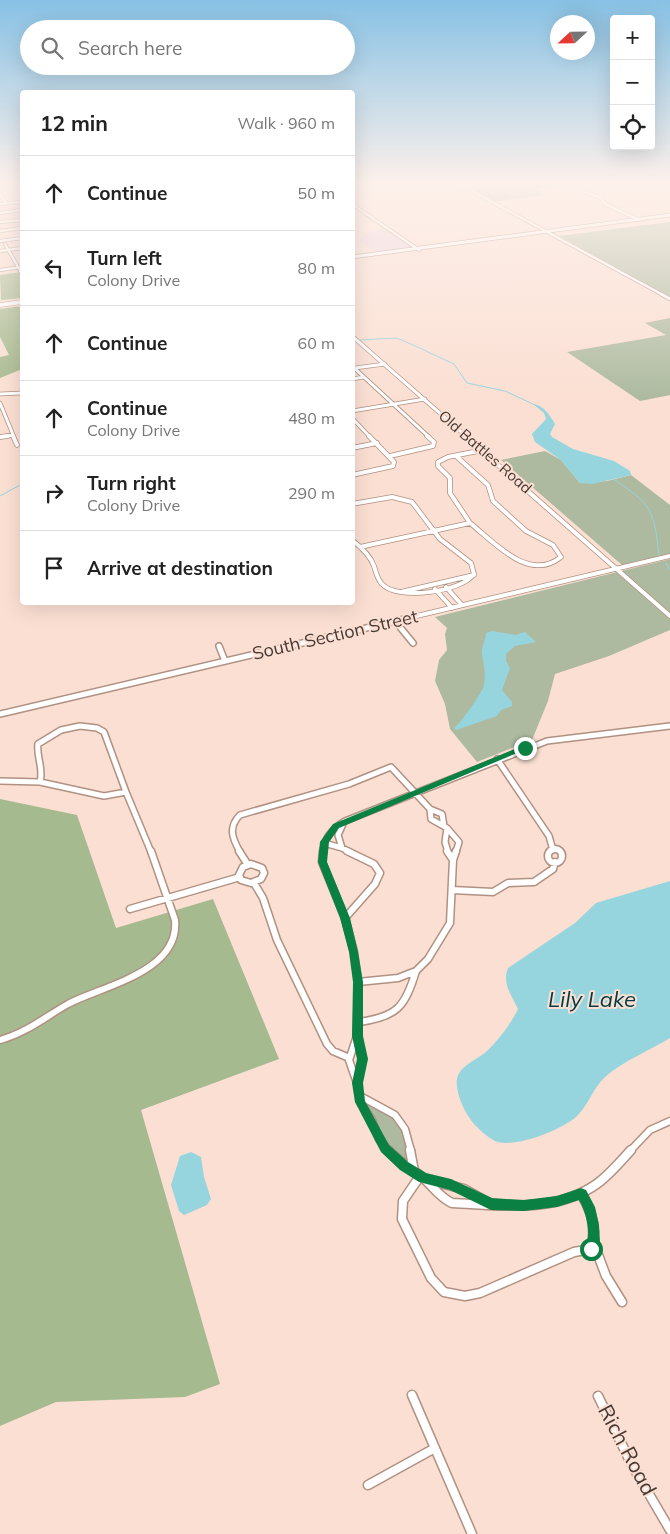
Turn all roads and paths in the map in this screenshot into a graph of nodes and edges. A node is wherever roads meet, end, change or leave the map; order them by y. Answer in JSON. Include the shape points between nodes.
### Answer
{"nodes":[{"id":1,"x":13,"y":256,"type":"edge"},
{"id":2,"x":370,"y":256,"type":"edge"},
{"id":3,"x":588,"y":256,"type":"edge"},
{"id":4,"x":355,"y":258,"type":"edge"},
{"id":5,"x":20,"y":267,"type":"edge"},
{"id":6,"x":20,"y":269,"type":"edge"},
{"id":7,"x":0,"y":270,"type":"edge"},
{"id":8,"x":20,"y":300,"type":"edge"},
{"id":9,"x":670,"y":300,"type":"edge"},
{"id":10,"x":0,"y":303,"type":"edge"},
{"id":11,"x":355,"y":339,"type":"edge"},
{"id":12,"x":385,"y":364,"type":"junction"},
{"id":13,"x":355,"y":367,"type":"edge"},
{"id":14,"x":355,"y":368,"type":"edge"},
{"id":15,"x":364,"y":377,"type":"junction"},
{"id":16,"x":355,"y":378,"type":"edge"},
{"id":17,"x":20,"y":393,"type":"edge"},
{"id":18,"x":0,"y":394,"type":"edge"},
{"id":19,"x":425,"y":399,"type":"junction"},
{"id":20,"x":0,"y":403,"type":"edge"},
{"id":21,"x":394,"y":405,"type":"junction"},
{"id":22,"x":355,"y":411,"type":"edge"},
{"id":23,"x":2,"y":414,"type":"edge"},
{"id":24,"x":355,"y":421,"type":"edge"},
{"id":25,"x":13,"y":435,"type":"junction"},
{"id":26,"x":0,"y":437,"type":"edge"},
{"id":27,"x":377,"y":443,"type":"junction"},
{"id":28,"x":17,"y":445,"type":"dead end"},
{"id":29,"x":355,"y":447,"type":"edge"},
{"id":30,"x":483,"y":450,"type":"junction"},
{"id":31,"x":390,"y":456,"type":"junction"},
{"id":32,"x":456,"y":456,"type":"junction"},
{"id":33,"x":355,"y":474,"type":"edge"},
{"id":34,"x":355,"y":503,"type":"edge"},
{"id":35,"x":470,"y":523,"type":"junction"},
{"id":36,"x":434,"y":531,"type":"junction"},
{"id":37,"x":355,"y":543,"type":"edge"},
{"id":38,"x":360,"y":547,"type":"junction"},
{"id":39,"x":670,"y":556,"type":"edge"},
{"id":40,"x":616,"y":569,"type":"junction"},
{"id":41,"x":474,"y":575,"type":"junction"},
{"id":42,"x":436,"y":587,"type":"junction"},
{"id":43,"x":446,"y":587,"type":"junction"},
{"id":44,"x":462,"y":605,"type":"junction"},
{"id":45,"x":452,"y":608,"type":"junction"},
{"id":46,"x":670,"y":616,"type":"edge"},
{"id":47,"x":395,"y":621,"type":"junction"},
{"id":48,"x":413,"y":643,"type":"dead end"},
{"id":49,"x":219,"y":646,"type":"dead end"},
{"id":50,"x":225,"y":661,"type":"junction"},
{"id":51,"x":0,"y":714,"type":"edge"},
{"id":52,"x":670,"y":726,"type":"edge"},
{"id":53,"x":496,"y":759,"type":"junction"},
{"id":54,"x":0,"y":781,"type":"edge"},
{"id":55,"x":40,"y":782,"type":"junction"},
{"id":56,"x":126,"y":792,"type":"junction"},
{"id":57,"x":414,"y":792,"type":"junction"},
{"id":58,"x":430,"y":809,"type":"junction"},
{"id":59,"x":345,"y":822,"type":"junction"},
{"id":60,"x":445,"y":827,"type":"junction"},
{"id":61,"x":324,"y":843,"type":"junction"},
{"id":62,"x":342,"y":848,"type":"junction"},
{"id":63,"x":553,"y":850,"type":"junction"},
{"id":64,"x":453,"y":860,"type":"junction"},
{"id":65,"x":555,"y":862,"type":"junction"},
{"id":66,"x":248,"y":865,"type":"junction"},
{"id":67,"x":240,"y":877,"type":"junction"},
{"id":68,"x":254,"y":882,"type":"junction"},
{"id":69,"x":452,"y":890,"type":"junction"},
{"id":70,"x":169,"y":898,"type":"junction"},
{"id":71,"x":130,"y":910,"type":"dead end"},
{"id":72,"x":345,"y":918,"type":"junction"},
{"id":73,"x":416,"y":971,"type":"junction"},
{"id":74,"x":358,"y":982,"type":"junction"},
{"id":75,"x":358,"y":1022,"type":"junction"},
{"id":76,"x":357,"y":1036,"type":"junction"},
{"id":77,"x":0,"y":1040,"type":"edge"},
{"id":78,"x":347,"y":1058,"type":"junction"},
{"id":79,"x":357,"y":1083,"type":"junction"},
{"id":80,"x":358,"y":1094,"type":"junction"},
{"id":81,"x":670,"y":1121,"type":"edge"},
{"id":82,"x":419,"y":1175,"type":"junction"},
{"id":83,"x":581,"y":1194,"type":"junction"},
{"id":84,"x":491,"y":1204,"type":"junction"},
{"id":85,"x":591,"y":1249,"type":"junction"},
{"id":86,"x":622,"y":1302,"type":"dead end"},
{"id":87,"x":412,"y":1395,"type":"dead end"},
{"id":88,"x":598,"y":1396,"type":"dead end"},
{"id":89,"x":435,"y":1448,"type":"junction"},
{"id":90,"x":368,"y":1485,"type":"dead end"},
{"id":91,"x":670,"y":1530,"type":"edge"},
{"id":92,"x":472,"y":1534,"type":"edge"}],
"edges":[{"from":1,"to":5,"type":"street"},
{"from":2,"to":4,"type":"main road"},
{"from":3,"to":9,"type":"street"},
{"from":6,"to":7,"type":"street"},
{"from":8,"to":10,"type":"main road"},
{"from":11,"to":12,"type":"street","name":"Old Battles Road"},
{"from":12,"to":13,"type":"street"},
{"from":12,"to":19,"type":"street","name":"Old Battles Road"},
{"from":14,"to":15,"type":"street"},
{"from":15,"to":16,"type":"street"},
{"from":15,"to":21,"type":"street"},
{"from":17,"to":18,"type":"street"},
{"from":19,"to":21,"type":"street"},
{"from":19,"to":30,"type":"street","name":"Old Battles Road"},
{"from":20,"to":23,"type":"street"},
{"from":21,"to":22,"type":"street"},
{"from":21,"to":31,"type":"street","via":[[434,444],[428,449]]},
{"from":23,"to":25,"type":"street"},
{"from":24,"to":27,"type":"street"},
{"from":25,"to":26,"type":"street"},
{"from":25,"to":28,"type":"street"},
{"from":27,"to":29,"type":"street"},
{"from":27,"to":31,"type":"street"},
{"from":30,"to":32,"type":"street"},
{"from":30,"to":40,"type":"street","name":"Old Battles Road"},
{"from":31,"to":33,"type":"street","via":[[394,462],[391,467]]},
{"from":32,"to":35,"type":"street","via":[[441,459],[438,464],[450,478],[450,493]]},
{"from":32,"to":35,"type":"street","via":[[488,485],[493,500],[526,531],[552,545],[561,557],[542,566],[522,564]]},
{"from":34,"to":36,"type":"street","via":[[388,497],[407,500],[418,507]]},
{"from":35,"to":36,"type":"street"},
{"from":36,"to":38,"type":"street"},
{"from":36,"to":41,"type":"street","via":[[447,546],[471,563]]},
{"from":37,"to":38,"type":"street"},
{"from":38,"to":42,"type":"street","via":[[372,560],[381,583],[398,592]]},
{"from":39,"to":40,"type":"street","name":"South Section Street"},
{"from":40,"to":44,"type":"street","name":"South Section Street"},
{"from":40,"to":46,"type":"street","name":"Old Battles Road"},
{"from":41,"to":42,"type":"street"},
{"from":41,"to":43,"type":"street","via":[[467,582]]},
{"from":42,"to":43,"type":"street"},
{"from":42,"to":45,"type":"street"},
{"from":43,"to":44,"type":"street"},
{"from":44,"to":45,"type":"street","name":"South Section Street"},
{"from":45,"to":47,"type":"street","name":"South Section Street"},
{"from":47,"to":48,"type":"street"},
{"from":47,"to":50,"type":"street","name":"South Section Street"},
{"from":49,"to":50,"type":"street"},
{"from":50,"to":51,"type":"street","name":"South Section Street"},
{"from":52,"to":53,"type":"street","via":[[548,741]]},
{"from":53,"to":57,"type":"street"},
{"from":53,"to":63,"type":"street","via":[[548,836]]},
{"from":54,"to":55,"type":"street"},
{"from":55,"to":56,"type":"street","via":[[104,796]]},
{"from":55,"to":56,"type":"street","via":[[44,771],[38,744],[51,733],[86,725],[104,732]]},
{"from":56,"to":70,"type":"street"},
{"from":57,"to":58,"type":"street"},
{"from":57,"to":59,"type":"street"},
{"from":57,"to":66,"type":"street","via":[[391,767],[349,784],[245,813],[235,819],[231,829]]},
{"from":58,"to":60,"type":"street","via":[[431,819]]},
{"from":58,"to":60,"type":"street","via":[[442,814]]},
{"from":59,"to":61,"type":"street","via":[[336,826]]},
{"from":59,"to":62,"type":"street","via":[[338,836]]},
{"from":60,"to":64,"type":"street","via":[[443,844]]},
{"from":60,"to":64,"type":"street","via":[[458,842]]},
{"from":61,"to":62,"type":"street"},
{"from":61,"to":72,"type":"street","via":[[322,862]]},
{"from":62,"to":72,"type":"street","via":[[374,864],[380,873],[376,883]]},
{"from":63,"to":65,"type":"street","via":[[547,856]]},
{"from":63,"to":65,"type":"street","via":[[564,856]]},
{"from":64,"to":69,"type":"street"},
{"from":65,"to":69,"type":"street","via":[[554,869],[534,882],[508,883],[493,892]]},
{"from":66,"to":67,"type":"street","via":[[241,869]]},
{"from":66,"to":68,"type":"street","via":[[263,870],[261,879]]},
{"from":67,"to":68,"type":"street"},
{"from":67,"to":70,"type":"street"},
{"from":68,"to":78,"type":"street","via":[[327,1044]]},
{"from":69,"to":73,"type":"street","via":[[450,923],[428,959]]},
{"from":70,"to":71,"type":"street"},
{"from":70,"to":77,"type":"street","via":[[176,929],[172,940],[153,964],[123,983],[71,1002],[34,1026]]},
{"from":72,"to":74,"type":"street"},
{"from":73,"to":74,"type":"street","via":[[389,979]]},
{"from":73,"to":75,"type":"street","via":[[402,1008],[380,1020]]},
{"from":74,"to":75,"type":"street"},
{"from":75,"to":76,"type":"street"},
{"from":76,"to":78,"type":"street"},
{"from":76,"to":79,"type":"street","via":[[362,1059]]},
{"from":78,"to":79,"type":"street"},
{"from":79,"to":80,"type":"street"},
{"from":80,"to":82,"type":"street","via":[[385,1149]]},
{"from":80,"to":82,"type":"street","via":[[369,1104],[387,1109],[399,1119],[409,1137]]},
{"from":81,"to":83,"type":"street","via":[[650,1130],[616,1168]]},
{"from":82,"to":84,"type":"street","via":[[451,1184]]},
{"from":82,"to":84,"type":"street","via":[[442,1198],[452,1203]]},
{"from":82,"to":85,"type":"street","via":[[404,1198],[401,1217],[434,1285],[446,1295],[464,1297],[480,1293],[574,1252]]},
{"from":83,"to":84,"type":"street","via":[[533,1205]]},
{"from":83,"to":85,"type":"street","via":[[589,1207],[593,1225]]},
{"from":85,"to":86,"type":"street","via":[[598,1255]]},
{"from":87,"to":89,"type":"street"},
{"from":88,"to":91,"type":"street","name":"Rich Road"},
{"from":89,"to":90,"type":"street"},
{"from":89,"to":92,"type":"street"}]}
